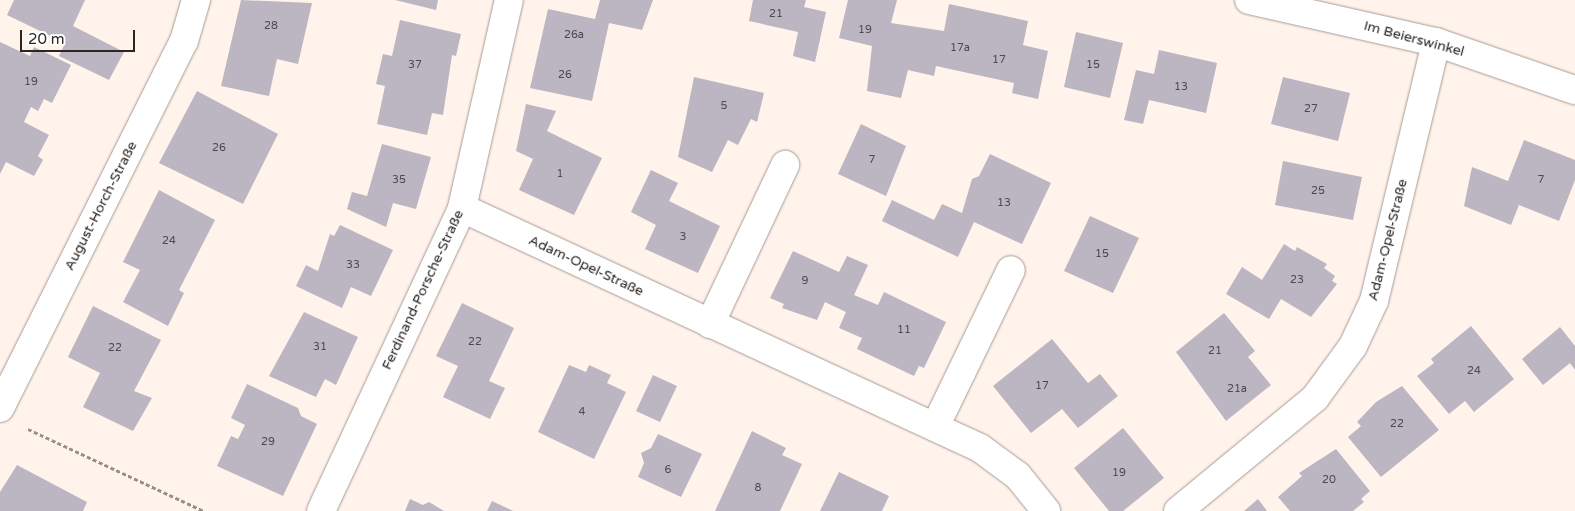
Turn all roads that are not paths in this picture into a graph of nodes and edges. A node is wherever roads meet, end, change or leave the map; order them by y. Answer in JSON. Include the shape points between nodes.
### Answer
{"nodes":[{"id":1,"x":196,"y":0,"type":"edge"},
{"id":2,"x":509,"y":0,"type":"edge"},
{"id":3,"x":1249,"y":0,"type":"edge"},
{"id":4,"x":1436,"y":42,"type":"junction"},
{"id":5,"x":1575,"y":90,"type":"edge"},
{"id":6,"x":784,"y":165,"type":"dead end"},
{"id":7,"x":462,"y":208,"type":"junction"},
{"id":8,"x":1011,"y":270,"type":"dead end"},
{"id":9,"x":710,"y":324,"type":"junction"},
{"id":10,"x":9,"y":416,"type":"edge"},
{"id":11,"x":935,"y":427,"type":"junction"},
{"id":12,"x":321,"y":511,"type":"edge"},
{"id":13,"x":1046,"y":511,"type":"edge"},
{"id":14,"x":1178,"y":511,"type":"edge"}],
"edges":[{"from":1,"to":10,"type":"street","name":"August-Horch-Straße","via":[[184,40]]},
{"from":2,"to":7,"type":"street","name":"Ferdinand-Porsche-Straße"},
{"from":3,"to":4,"type":"street","name":"Im Beierswinkel"},
{"from":4,"to":5,"type":"street","name":"Im Beierswinkel"},
{"from":4,"to":14,"type":"street","name":"Adam-Opel-Straße","via":[[1374,301],[1353,346],[1315,398]]},
{"from":6,"to":9,"type":"street"},
{"from":7,"to":9,"type":"street","name":"Adam-Opel-Straße"},
{"from":7,"to":12,"type":"street","name":"Ferdinand-Porsche-Straße"},
{"from":8,"to":11,"type":"street"},
{"from":9,"to":11,"type":"street","name":"Adam-Opel-Straße"},
{"from":11,"to":13,"type":"street","name":"Adam-Opel-Straße","via":[[980,448],[1018,476]]}]}
